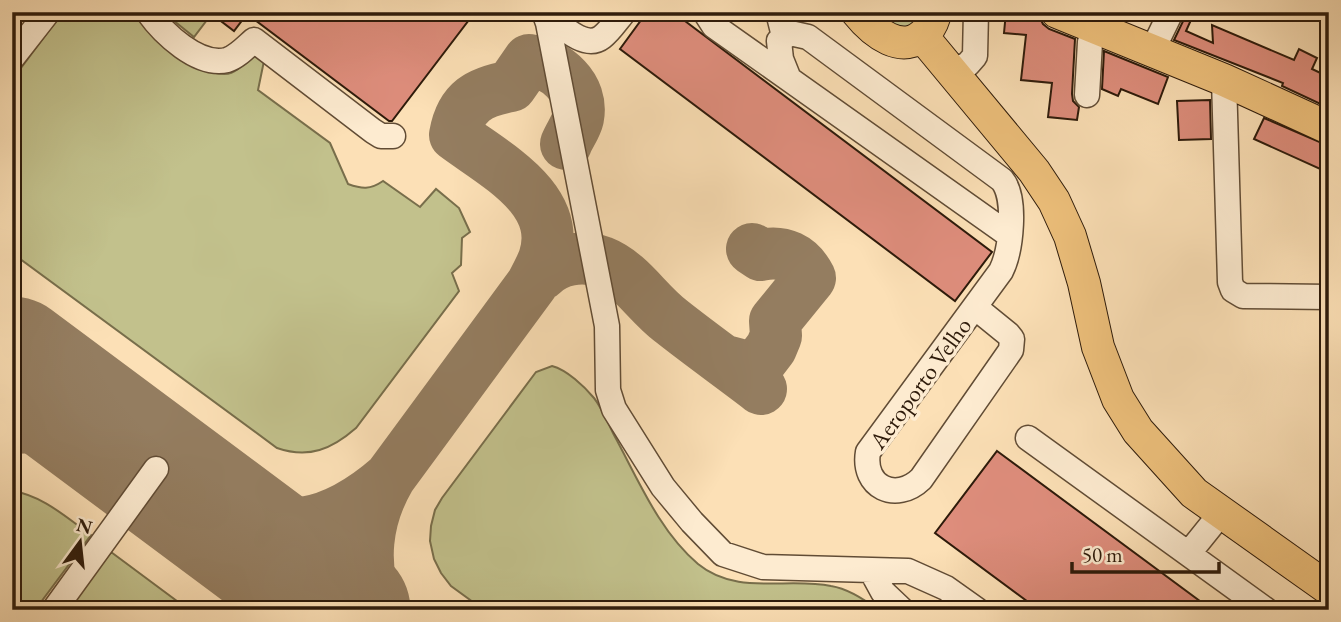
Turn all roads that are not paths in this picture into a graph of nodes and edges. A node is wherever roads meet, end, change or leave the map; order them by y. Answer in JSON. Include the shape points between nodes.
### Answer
{"nodes":[{"id":1,"x":48,"y":12,"type":"edge"},
{"id":2,"x":148,"y":12,"type":"edge"},
{"id":3,"x":624,"y":12,"type":"edge"},
{"id":4,"x":705,"y":12,"type":"edge"},
{"id":5,"x":857,"y":12,"type":"edge"},
{"id":6,"x":976,"y":12,"type":"edge"},
{"id":7,"x":1057,"y":12,"type":"edge"},
{"id":8,"x":1171,"y":12,"type":"edge"},
{"id":9,"x":544,"y":13,"type":"edge"},
{"id":10,"x":781,"y":24,"type":"edge"},
{"id":11,"x":928,"y":24,"type":"edge"},
{"id":12,"x":1095,"y":27,"type":"junction"},
{"id":13,"x":1152,"y":51,"type":"junction"},
{"id":14,"x":12,"y":58,"type":"edge"},
{"id":15,"x":951,"y":72,"type":"junction"},
{"id":16,"x":789,"y":79,"type":"junction"},
{"id":17,"x":1224,"y":80,"type":"junction"},
{"id":18,"x":1087,"y":95,"type":"dead end"},
{"id":19,"x":1329,"y":128,"type":"edge"},
{"id":20,"x":393,"y":136,"type":"dead end"},
{"id":21,"x":1009,"y":235,"type":"junction"},
{"id":22,"x":1329,"y":297,"type":"edge"},
{"id":23,"x":976,"y":307,"type":"junction"},
{"id":24,"x":1028,"y":438,"type":"dead end"},
{"id":25,"x":156,"y":469,"type":"dead end"},
{"id":26,"x":1222,"y":512,"type":"junction"},
{"id":27,"x":1189,"y":554,"type":"junction"},
{"id":28,"x":871,"y":570,"type":"junction"},
{"id":29,"x":1329,"y":589,"type":"edge"},
{"id":30,"x":54,"y":610,"type":"edge"},
{"id":31,"x":902,"y":610,"type":"edge"},
{"id":32,"x":977,"y":610,"type":"edge"},
{"id":33,"x":1266,"y":610,"type":"edge"}],
"edges":[{"from":1,"to":14,"type":"street"},
{"from":2,"to":20,"type":"street","via":[[192,53],[210,61],[228,60],[254,40],[373,131]]},
{"from":3,"to":9,"type":"street","via":[[594,41],[577,36]]},
{"from":4,"to":16,"type":"street","via":[[714,26]]},
{"from":5,"to":11,"type":"main road","via":[[887,39],[905,43]]},
{"from":6,"to":15,"type":"street","via":[[975,56]]},
{"from":7,"to":12,"type":"main road"},
{"from":8,"to":13,"type":"street"},
{"from":9,"to":28,"type":"street","via":[[607,326],[608,390],[614,409],[663,487],[723,554],[763,567]]},
{"from":10,"to":16,"type":"street","name":"Aeroporto Velho","via":[[779,49]]},
{"from":10,"to":21,"type":"street","name":"Aeroporto Velho","via":[[808,37],[1002,180],[1011,197]]},
{"from":11,"to":15,"type":"main road"},
{"from":12,"to":13,"type":"main road"},
{"from":12,"to":18,"type":"street"},
{"from":13,"to":17,"type":"main road"},
{"from":15,"to":26,"type":"main road","via":[[1034,170],[1054,201],[1070,236],[1098,347],[1118,399],[1139,431],[1195,493]]},
{"from":16,"to":21,"type":"street"},
{"from":17,"to":19,"type":"main road"},
{"from":17,"to":22,"type":"street","via":[[1233,290],[1243,296]]},
{"from":21,"to":23,"type":"street","name":"Aeroporto Velho","via":[[1006,260]]},
{"from":23,"to":23,"type":"street","name":"Aeroporto Velho","via":[[1008,334],[1011,350],[921,479],[906,490],[887,490],[872,479],[868,452]]},
{"from":24,"to":27,"type":"street"},
{"from":25,"to":30,"type":"street"},
{"from":26,"to":27,"type":"street"},
{"from":26,"to":29,"type":"main road"},
{"from":27,"to":33,"type":"street"},
{"from":28,"to":31,"type":"street","via":[[883,592]]},
{"from":28,"to":32,"type":"street","via":[[908,572],[946,588]]}]}
